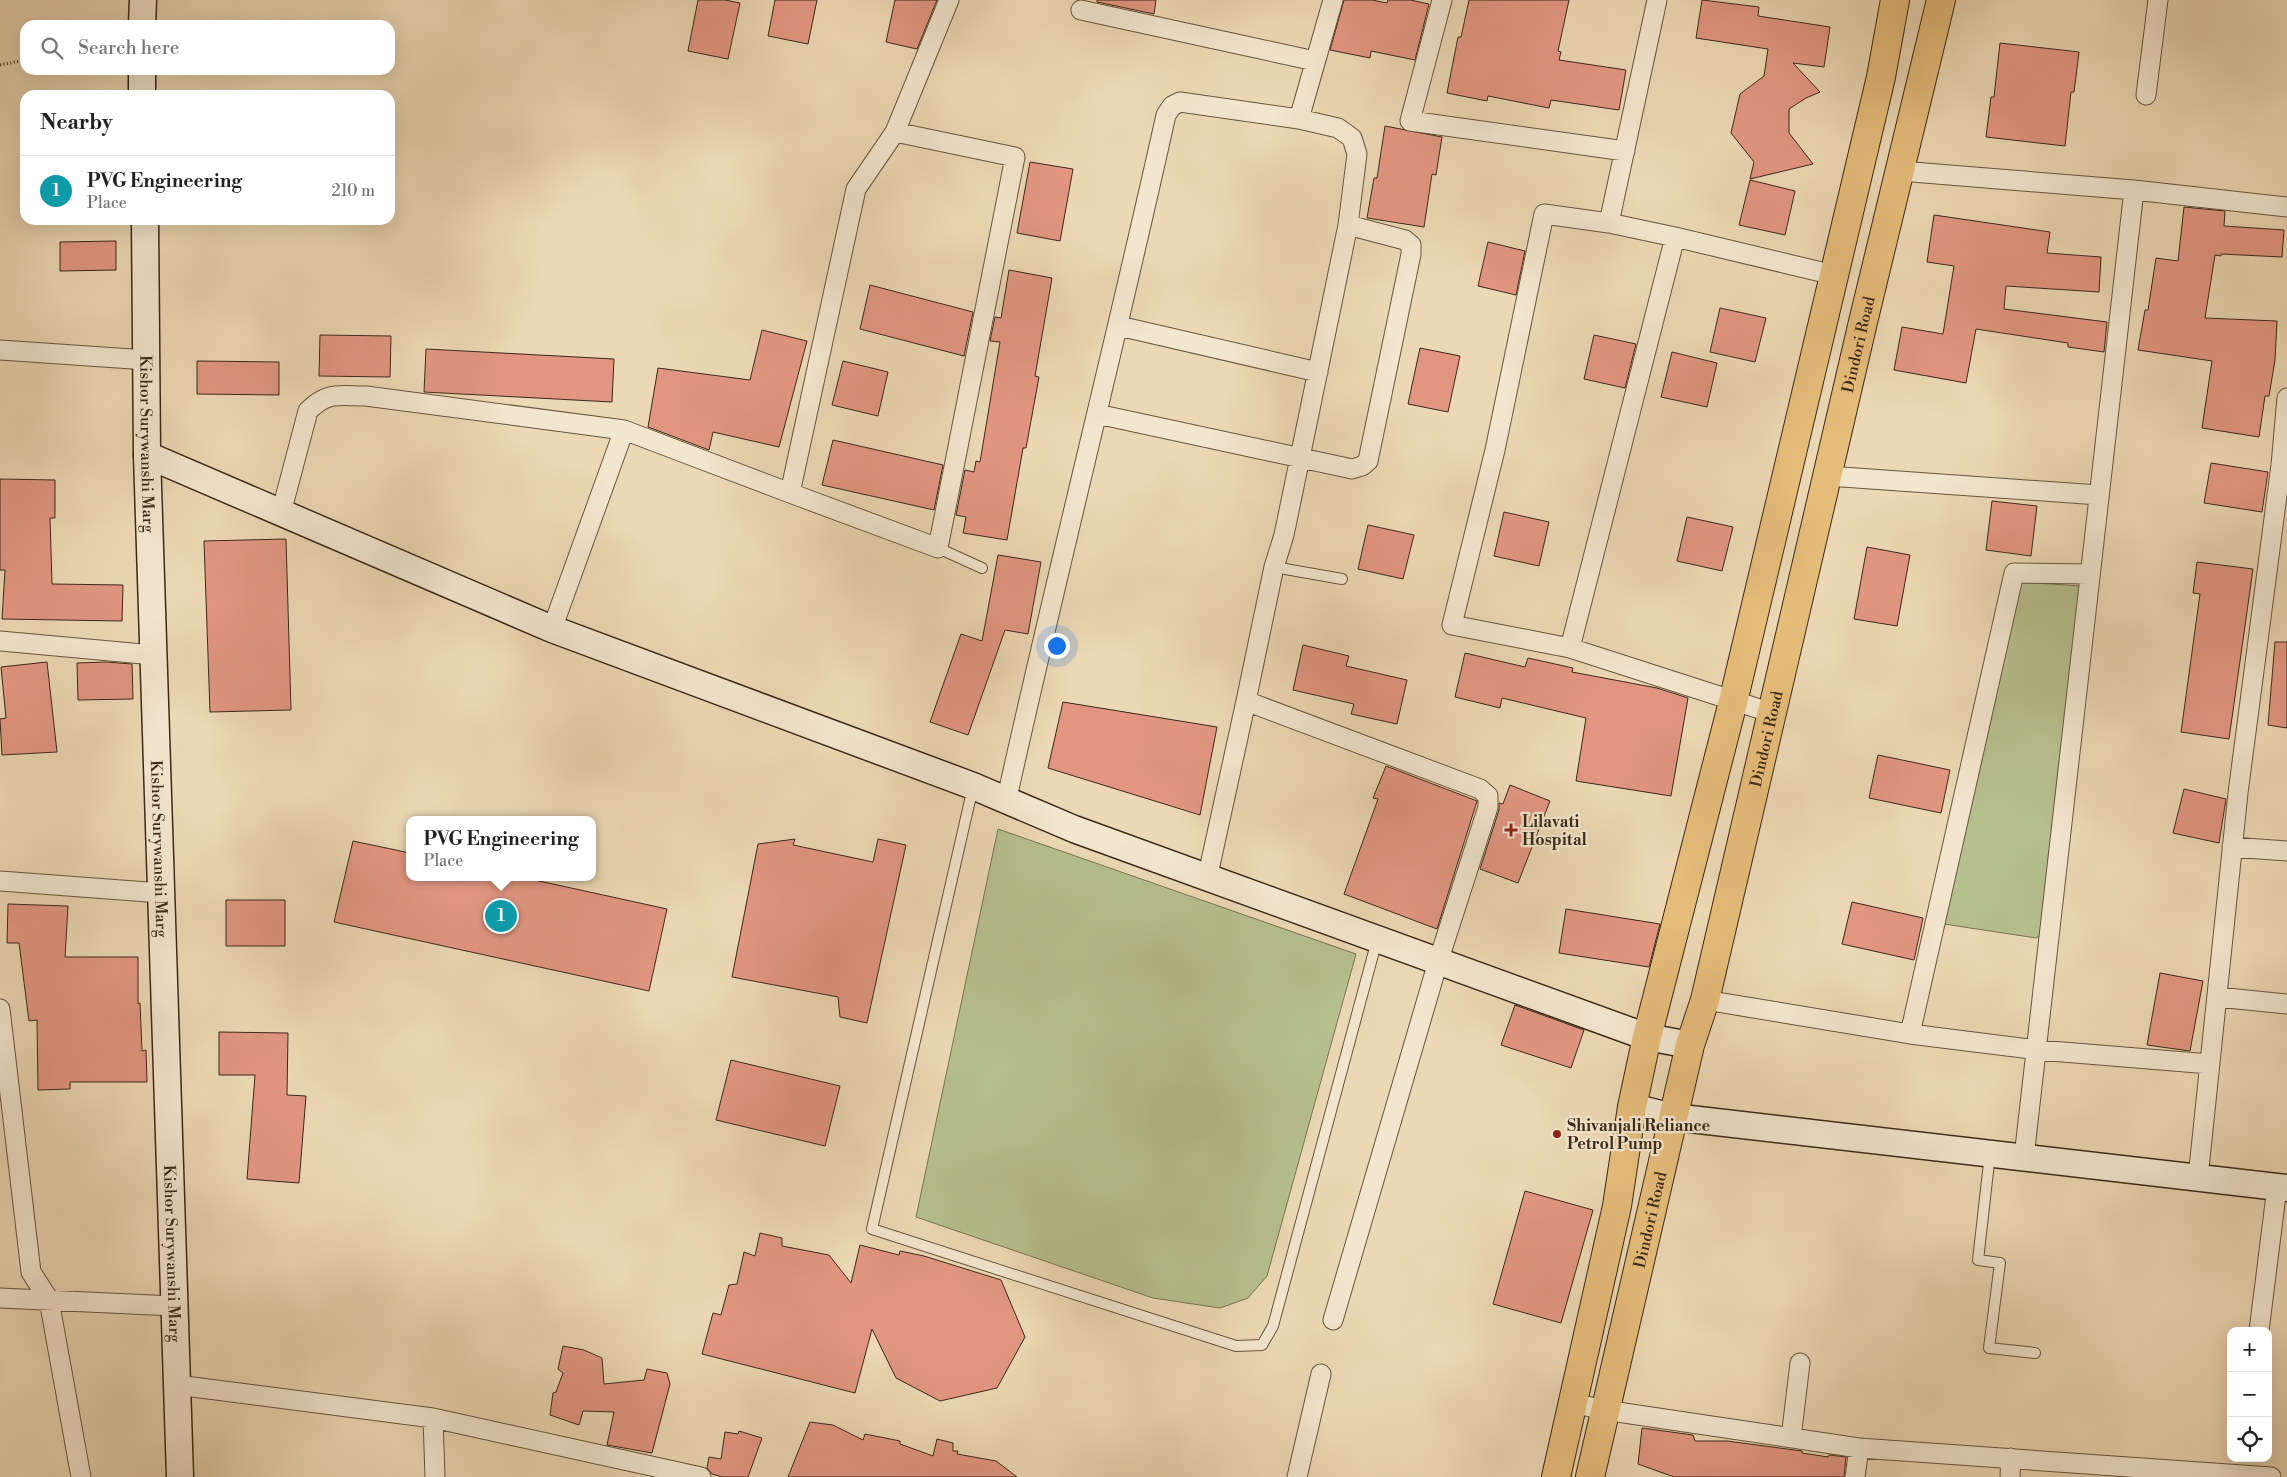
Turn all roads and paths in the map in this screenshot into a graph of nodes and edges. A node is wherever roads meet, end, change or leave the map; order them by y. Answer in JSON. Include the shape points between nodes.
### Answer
{"nodes":[{"id":1,"x":143,"y":0,"type":"edge"},
{"id":2,"x":949,"y":0,"type":"edge"},
{"id":3,"x":1333,"y":0,"type":"edge"},
{"id":4,"x":1442,"y":0,"type":"edge"},
{"id":5,"x":1657,"y":0,"type":"edge"},
{"id":6,"x":1895,"y":0,"type":"edge"},
{"id":7,"x":1941,"y":0,"type":"edge"},
{"id":8,"x":2158,"y":0,"type":"edge"},
{"id":9,"x":1081,"y":10,"type":"dead end"},
{"id":10,"x":142,"y":20,"type":"edge"},
{"id":11,"x":20,"y":61,"type":"edge"},
{"id":12,"x":1315,"y":61,"type":"junction"},
{"id":13,"x":0,"y":65,"type":"edge"},
{"id":14,"x":142,"y":75,"type":"edge"},
{"id":15,"x":142,"y":90,"type":"edge"},
{"id":16,"x":2146,"y":95,"type":"dead end"},
{"id":17,"x":1299,"y":119,"type":"junction"},
{"id":18,"x":895,"y":132,"type":"junction"},
{"id":19,"x":1625,"y":151,"type":"junction"},
{"id":20,"x":1900,"y":171,"type":"junction"},
{"id":21,"x":2134,"y":190,"type":"junction"},
{"id":22,"x":2287,"y":207,"type":"edge"},
{"id":23,"x":1609,"y":223,"type":"junction"},
{"id":24,"x":1348,"y":224,"type":"junction"},
{"id":25,"x":145,"y":225,"type":"edge"},
{"id":26,"x":1675,"y":238,"type":"junction"},
{"id":27,"x":1834,"y":274,"type":"junction"},
{"id":28,"x":1119,"y":326,"type":"junction"},
{"id":29,"x":0,"y":350,"type":"edge"},
{"id":30,"x":147,"y":360,"type":"junction"},
{"id":31,"x":1318,"y":372,"type":"junction"},
{"id":32,"x":2287,"y":398,"type":"edge"},
{"id":33,"x":1097,"y":414,"type":"junction"},
{"id":34,"x":2286,"y":429,"type":"edge"},
{"id":35,"x":624,"y":430,"type":"junction"},
{"id":36,"x":147,"y":455,"type":"junction"},
{"id":37,"x":1300,"y":458,"type":"junction"},
{"id":38,"x":1828,"y":476,"type":"junction"},
{"id":39,"x":790,"y":493,"type":"junction"},
{"id":40,"x":2099,"y":495,"type":"junction"},
{"id":41,"x":281,"y":513,"type":"junction"},
{"id":42,"x":938,"y":548,"type":"junction"},
{"id":43,"x":982,"y":568,"type":"dead end"},
{"id":44,"x":1274,"y":568,"type":"junction"},
{"id":45,"x":2090,"y":574,"type":"junction"},
{"id":46,"x":1342,"y":579,"type":"dead end"},
{"id":47,"x":552,"y":629,"type":"junction"},
{"id":48,"x":0,"y":641,"type":"edge"},
{"id":49,"x":1570,"y":648,"type":"junction"},
{"id":50,"x":154,"y":654,"type":"junction"},
{"id":51,"x":1246,"y":701,"type":"junction"},
{"id":52,"x":1733,"y":702,"type":"junction"},
{"id":53,"x":1772,"y":713,"type":"junction"},
{"id":54,"x":973,"y":786,"type":"junction"},
{"id":55,"x":1006,"y":802,"type":"junction"},
{"id":56,"x":2232,"y":846,"type":"junction"},
{"id":57,"x":2287,"y":851,"type":"edge"},
{"id":58,"x":1207,"y":879,"type":"junction"},
{"id":59,"x":0,"y":881,"type":"edge"},
{"id":60,"x":161,"y":893,"type":"junction"},
{"id":61,"x":1376,"y":940,"type":"junction"},
{"id":62,"x":1438,"y":962,"type":"junction"},
{"id":63,"x":2217,"y":997,"type":"junction"},
{"id":64,"x":1705,"y":1000,"type":"junction"},
{"id":65,"x":2287,"y":1004,"type":"edge"},
{"id":66,"x":0,"y":1009,"type":"edge"},
{"id":67,"x":1910,"y":1034,"type":"junction"},
{"id":68,"x":1646,"y":1037,"type":"junction"},
{"id":69,"x":1690,"y":1045,"type":"junction"},
{"id":70,"x":2038,"y":1050,"type":"junction"},
{"id":71,"x":2210,"y":1064,"type":"junction"},
{"id":72,"x":1632,"y":1107,"type":"junction"},
{"id":73,"x":1673,"y":1117,"type":"junction"},
{"id":74,"x":1990,"y":1153,"type":"junction"},
{"id":75,"x":2024,"y":1157,"type":"junction"},
{"id":76,"x":2198,"y":1178,"type":"junction"},
{"id":77,"x":2282,"y":1188,"type":"edge"},
{"id":78,"x":0,"y":1298,"type":"edge"},
{"id":79,"x":49,"y":1300,"type":"junction"},
{"id":80,"x":174,"y":1306,"type":"junction"},
{"id":81,"x":1333,"y":1320,"type":"dead end"},
{"id":82,"x":2260,"y":1327,"type":"edge"},
{"id":83,"x":2035,"y":1353,"type":"dead end"},
{"id":84,"x":1800,"y":1363,"type":"dead end"},
{"id":85,"x":1322,"y":1374,"type":"dead end"},
{"id":86,"x":177,"y":1384,"type":"junction"},
{"id":87,"x":1573,"y":1403,"type":"junction"},
{"id":88,"x":1604,"y":1410,"type":"junction"},
{"id":89,"x":433,"y":1418,"type":"junction"},
{"id":90,"x":1791,"y":1438,"type":"junction"},
{"id":91,"x":1859,"y":1448,"type":"junction"},
{"id":92,"x":2010,"y":1468,"type":"edge"},
{"id":93,"x":2241,"y":1470,"type":"edge"},
{"id":94,"x":644,"y":1471,"type":"edge"},
{"id":95,"x":81,"y":1477,"type":"edge"},
{"id":96,"x":180,"y":1477,"type":"edge"},
{"id":97,"x":435,"y":1477,"type":"edge"},
{"id":98,"x":701,"y":1477,"type":"edge"},
{"id":99,"x":1297,"y":1477,"type":"edge"},
{"id":100,"x":1556,"y":1477,"type":"edge"},
{"id":101,"x":1590,"y":1477,"type":"edge"},
{"id":102,"x":1855,"y":1477,"type":"edge"},
{"id":103,"x":2271,"y":1477,"type":"edge"}],
"edges":[{"from":1,"to":10,"type":"street"},
{"from":2,"to":18,"type":"street"},
{"from":3,"to":12,"type":"street"},
{"from":4,"to":19,"type":"street","via":[[1410,121]]},
{"from":5,"to":19,"type":"street"},
{"from":6,"to":27,"type":"main road"},
{"from":7,"to":20,"type":"main road","name":"Dindori Road"},
{"from":8,"to":16,"type":"street"},
{"from":9,"to":12,"type":"street"},
{"from":11,"to":13,"type":"path"},
{"from":12,"to":17,"type":"street"},
{"from":14,"to":15,"type":"street"},
{"from":17,"to":24,"type":"street","via":[[1338,128],[1352,138],[1356,154]]},
{"from":17,"to":28,"type":"street","via":[[1180,102],[1172,106],[1166,115]]},
{"from":18,"to":39,"type":"street","via":[[856,190]]},
{"from":18,"to":42,"type":"street","via":[[1015,157]]},
{"from":19,"to":23,"type":"street"},
{"from":20,"to":21,"type":"street"},
{"from":20,"to":38,"type":"main road","name":"Dindori Road"},
{"from":21,"to":22,"type":"street"},
{"from":21,"to":40,"type":"street"},
{"from":23,"to":26,"type":"street"},
{"from":23,"to":49,"type":"street","via":[[1544,214],[1495,450],[1452,625]]},
{"from":24,"to":31,"type":"street"},
{"from":24,"to":37,"type":"street","via":[[1405,240],[1411,245],[1409,263],[1368,461],[1352,468]]},
{"from":25,"to":30,"type":"street","name":"Kishor Surywanshi Marg"},
{"from":26,"to":27,"type":"street"},
{"from":26,"to":49,"type":"street"},
{"from":27,"to":52,"type":"main road"},
{"from":28,"to":31,"type":"street"},
{"from":28,"to":33,"type":"street"},
{"from":29,"to":30,"type":"street"},
{"from":30,"to":36,"type":"street","name":"Kishor Surywanshi Marg"},
{"from":31,"to":37,"type":"street"},
{"from":32,"to":34,"type":"street"},
{"from":33,"to":37,"type":"street"},
{"from":33,"to":55,"type":"street","via":[[1053,590]]},
{"from":34,"to":56,"type":"street"},
{"from":35,"to":39,"type":"street"},
{"from":35,"to":41,"type":"street","via":[[366,396],[332,396],[319,400],[308,411]]},
{"from":35,"to":47,"type":"street"},
{"from":36,"to":41,"type":"street"},
{"from":36,"to":50,"type":"street","name":"Kishor Surywanshi Marg"},
{"from":37,"to":44,"type":"street"},
{"from":38,"to":40,"type":"street"},
{"from":38,"to":53,"type":"main road","name":"Dindori Road"},
{"from":39,"to":42,"type":"street"},
{"from":40,"to":45,"type":"street"},
{"from":41,"to":47,"type":"street"},
{"from":42,"to":43,"type":"lane"},
{"from":44,"to":46,"type":"lane"},
{"from":44,"to":51,"type":"street"},
{"from":45,"to":67,"type":"street","via":[[2014,573]]},
{"from":45,"to":70,"type":"street"},
{"from":47,"to":54,"type":"street"},
{"from":48,"to":50,"type":"street"},
{"from":49,"to":52,"type":"street"},
{"from":50,"to":60,"type":"street","name":"Kishor Surywanshi Marg"},
{"from":51,"to":58,"type":"street"},
{"from":51,"to":62,"type":"street","via":[[1480,789],[1488,796],[1488,806]]},
{"from":52,"to":53,"type":"street"},
{"from":52,"to":68,"type":"main road"},
{"from":53,"to":64,"type":"main road","name":"Dindori Road"},
{"from":54,"to":55,"type":"street"},
{"from":54,"to":61,"type":"lane","via":[[872,1229],[1236,1346],[1262,1345],[1273,1326]]},
{"from":55,"to":58,"type":"street"},
{"from":56,"to":57,"type":"street"},
{"from":56,"to":63,"type":"street"},
{"from":58,"to":61,"type":"street"},
{"from":59,"to":60,"type":"street"},
{"from":60,"to":80,"type":"street","name":"Kishor Surywanshi Marg"},
{"from":61,"to":62,"type":"street"},
{"from":62,"to":68,"type":"street"},
{"from":62,"to":81,"type":"street"},
{"from":63,"to":65,"type":"street"},
{"from":63,"to":71,"type":"street"},
{"from":64,"to":67,"type":"street"},
{"from":64,"to":69,"type":"main road","name":"Dindori Road"},
{"from":66,"to":79,"type":"street","via":[[31,1272]]},
{"from":67,"to":70,"type":"street"},
{"from":68,"to":69,"type":"street"},
{"from":68,"to":72,"type":"main road"},
{"from":69,"to":73,"type":"main road","name":"Dindori Road"},
{"from":70,"to":71,"type":"street"},
{"from":70,"to":75,"type":"street"},
{"from":71,"to":76,"type":"street"},
{"from":72,"to":73,"type":"street"},
{"from":72,"to":87,"type":"main road","via":[[1617,1206]]},
{"from":73,"to":74,"type":"street"},
{"from":73,"to":88,"type":"main road","name":"Dindori Road"},
{"from":74,"to":75,"type":"street"},
{"from":74,"to":83,"type":"lane","via":[[1978,1260],[2000,1263],[1989,1348]]},
{"from":75,"to":76,"type":"street"},
{"from":76,"to":77,"type":"street"},
{"from":77,"to":82,"type":"street"},
{"from":78,"to":79,"type":"street"},
{"from":79,"to":80,"type":"street"},
{"from":79,"to":95,"type":"street"},
{"from":80,"to":86,"type":"street","name":"Kishor Surywanshi Marg"},
{"from":84,"to":90,"type":"street"},
{"from":85,"to":99,"type":"street"},
{"from":86,"to":89,"type":"street"},
{"from":86,"to":96,"type":"street","name":"Kishor Surywanshi Marg"},
{"from":87,"to":88,"type":"street"},
{"from":87,"to":100,"type":"main road"},
{"from":88,"to":90,"type":"street"},
{"from":88,"to":101,"type":"main road","name":"Dindori Road"},
{"from":89,"to":94,"type":"street"},
{"from":89,"to":97,"type":"street"},
{"from":90,"to":91,"type":"street"},
{"from":91,"to":92,"type":"street"},
{"from":91,"to":102,"type":"street"},
{"from":92,"to":93,"type":"street"},
{"from":93,"to":103,"type":"street"},
{"from":94,"to":98,"type":"street"}]}
